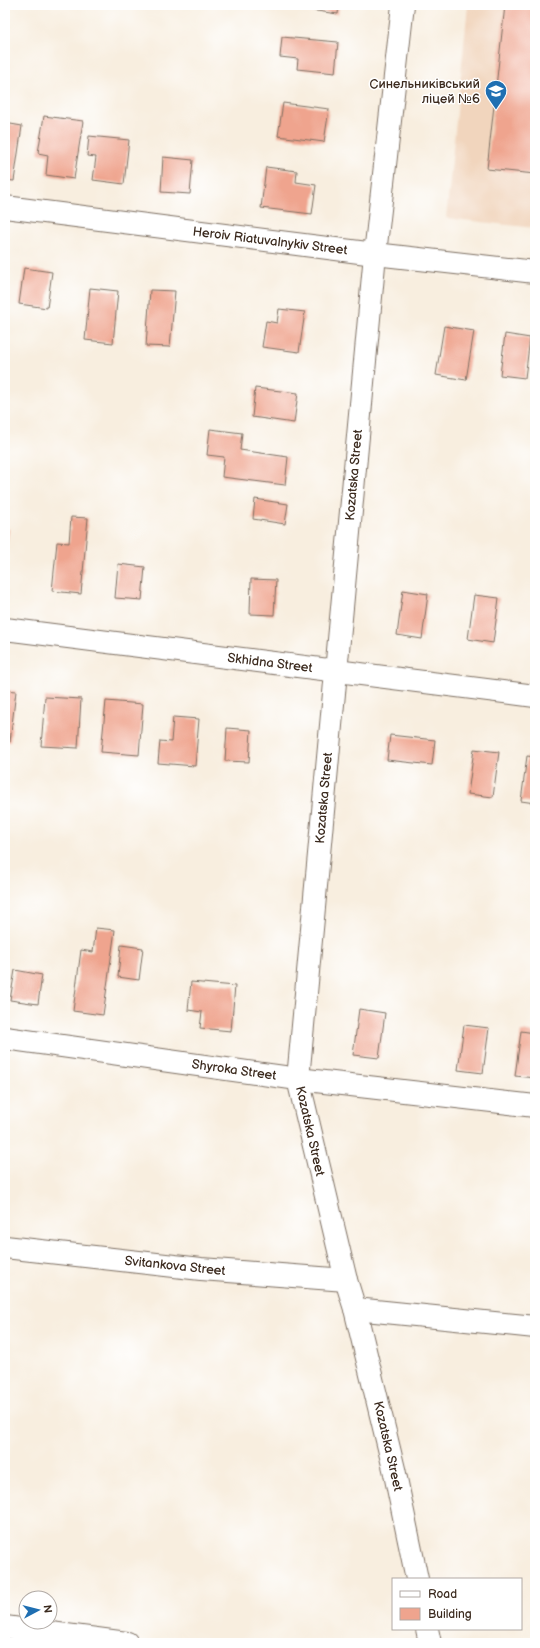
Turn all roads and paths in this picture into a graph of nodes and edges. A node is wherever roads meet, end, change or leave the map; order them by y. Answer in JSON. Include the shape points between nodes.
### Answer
{"nodes":[{"id":1,"x":403,"y":5,"type":"edge"},
{"id":2,"x":5,"y":207,"type":"edge"},
{"id":3,"x":375,"y":254,"type":"junction"},
{"id":4,"x":535,"y":272,"type":"edge"},
{"id":5,"x":5,"y":629,"type":"edge"},
{"id":6,"x":336,"y":672,"type":"junction"},
{"id":7,"x":535,"y":696,"type":"edge"},
{"id":8,"x":5,"y":1038,"type":"edge"},
{"id":9,"x":298,"y":1079,"type":"junction"},
{"id":10,"x":535,"y":1106,"type":"edge"},
{"id":11,"x":5,"y":1247,"type":"edge"},
{"id":12,"x":346,"y":1280,"type":"junction"},
{"id":13,"x":355,"y":1309,"type":"junction"},
{"id":14,"x":535,"y":1327,"type":"edge"},
{"id":15,"x":417,"y":1578,"type":"edge"},
{"id":16,"x":5,"y":1627,"type":"edge"},
{"id":17,"x":427,"y":1630,"type":"edge"},
{"id":18,"x":127,"y":1643,"type":"edge"},
{"id":19,"x":430,"y":1643,"type":"edge"}],
"edges":[{"from":1,"to":3,"type":"street","name":"Kozatska Street"},
{"from":2,"to":3,"type":"street","name":"Heroiv Riatuvalnykiv Street"},
{"from":3,"to":4,"type":"street","name":"Heroiv Riatuvalnykiv Street"},
{"from":3,"to":6,"type":"street","name":"Kozatska Street"},
{"from":5,"to":6,"type":"street","name":"Skhidna Street"},
{"from":6,"to":7,"type":"street","name":"Skhidna Street"},
{"from":6,"to":9,"type":"street","name":"Kozatska Street"},
{"from":8,"to":9,"type":"street","name":"Shyroka Street"},
{"from":9,"to":10,"type":"street","name":"Shyroka Street"},
{"from":9,"to":12,"type":"street","name":"Kozatska Street"},
{"from":11,"to":12,"type":"street","name":"Svitankova Street","via":[[201,1269]]},
{"from":12,"to":13,"type":"street","name":"Kozatska Street"},
{"from":13,"to":14,"type":"street"},
{"from":13,"to":15,"type":"street","name":"Kozatska Street","via":[[394,1468]]},
{"from":16,"to":18,"type":"street"},
{"from":17,"to":19,"type":"street"}]}
